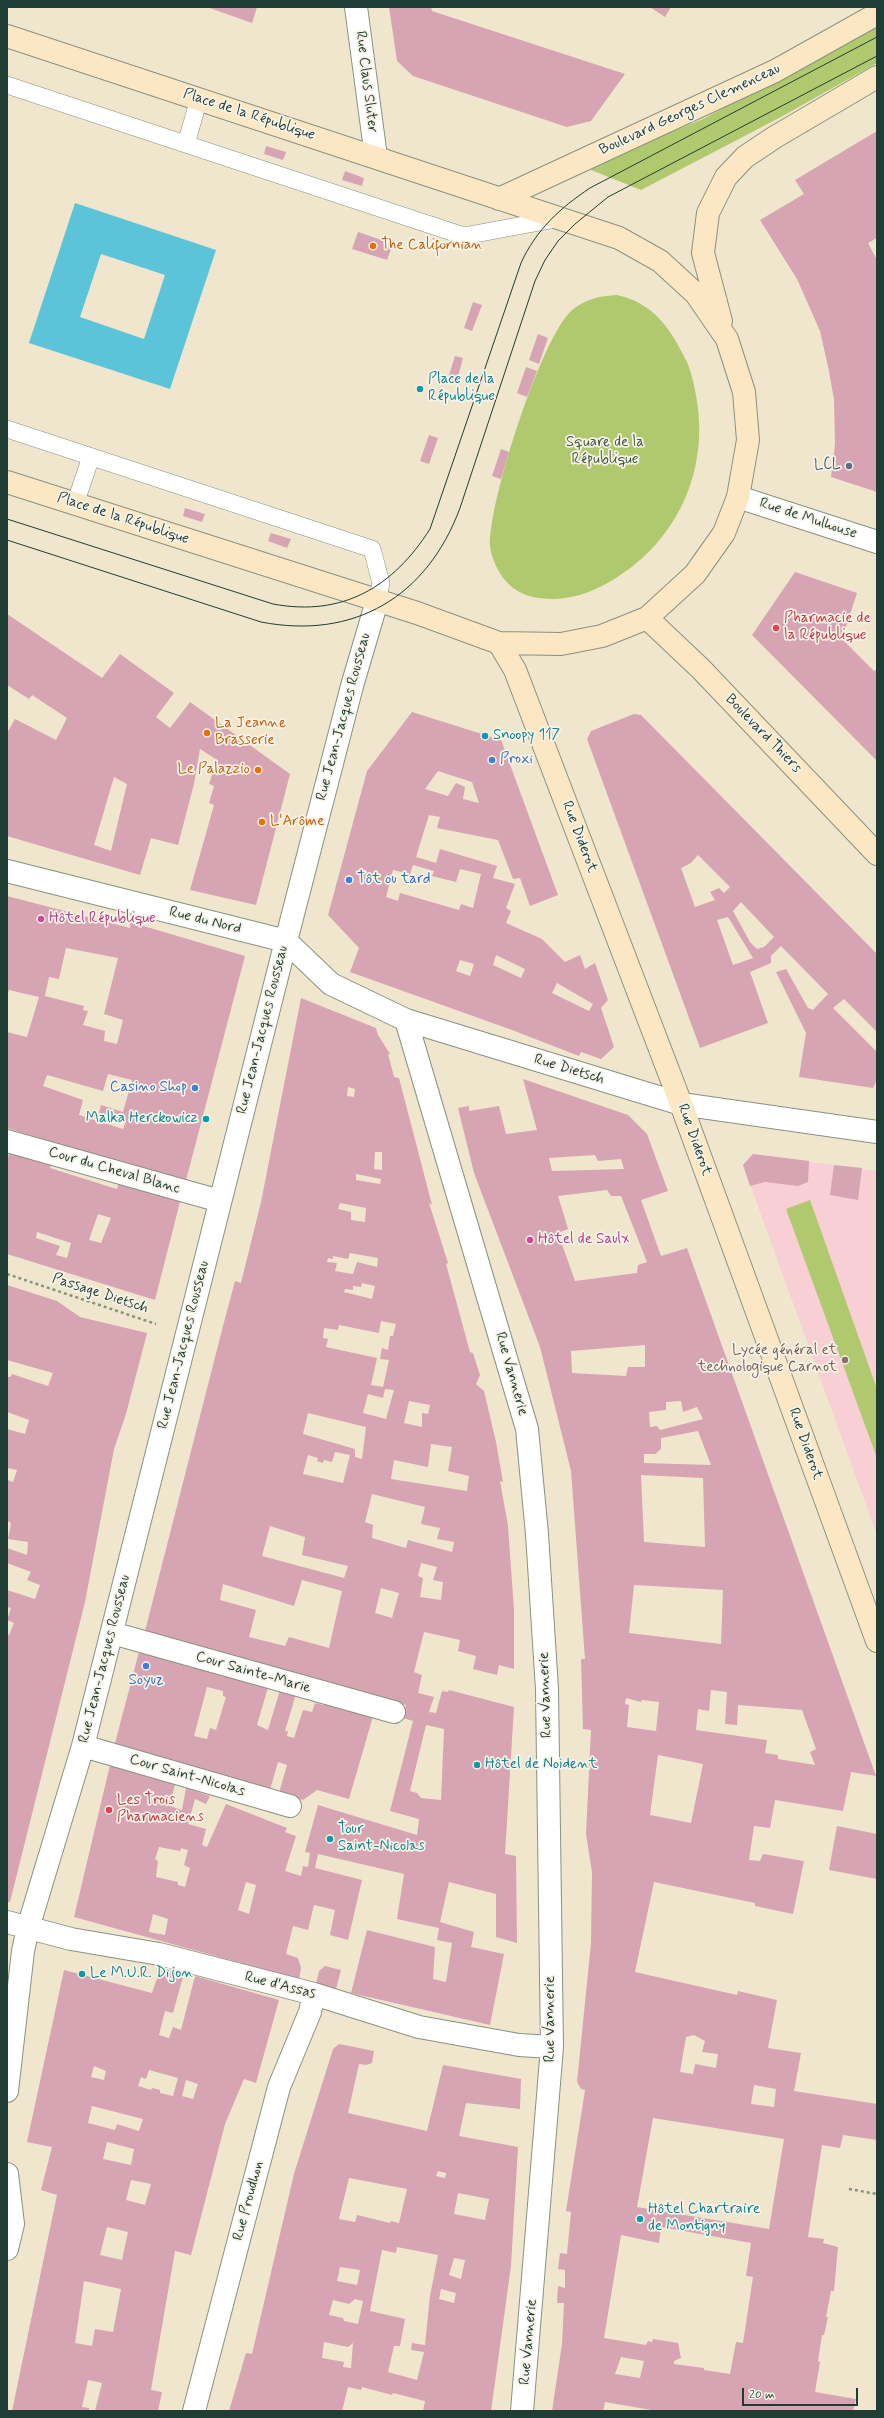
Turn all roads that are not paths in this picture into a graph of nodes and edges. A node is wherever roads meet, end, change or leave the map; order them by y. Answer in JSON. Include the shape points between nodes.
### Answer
{"nodes":[{"id":1,"x":356,"y":7,"type":"edge"},
{"id":2,"x":877,"y":14,"type":"edge"},
{"id":3,"x":7,"y":36,"type":"edge"},
{"id":4,"x":877,"y":77,"type":"edge"},
{"id":5,"x":7,"y":85,"type":"edge"},
{"id":6,"x":199,"y":99,"type":"junction"},
{"id":7,"x":186,"y":144,"type":"junction"},
{"id":8,"x":376,"y":157,"type":"junction"},
{"id":9,"x":499,"y":199,"type":"junction"},
{"id":10,"x":561,"y":218,"type":"junction"},
{"id":11,"x":727,"y":339,"type":"junction"},
{"id":12,"x":7,"y":430,"type":"edge"},
{"id":13,"x":91,"y":457,"type":"junction"},
{"id":14,"x":7,"y":482,"type":"edge"},
{"id":15,"x":738,"y":497,"type":"junction"},
{"id":16,"x":75,"y":504,"type":"junction"},
{"id":17,"x":877,"y":542,"type":"edge"},
{"id":18,"x":377,"y":601,"type":"junction"},
{"id":19,"x":647,"y":618,"type":"junction"},
{"id":20,"x":500,"y":642,"type":"junction"},
{"id":21,"x":877,"y":854,"type":"edge"},
{"id":22,"x":7,"y":871,"type":"edge"},
{"id":23,"x":286,"y":941,"type":"junction"},
{"id":24,"x":406,"y":1020,"type":"junction"},
{"id":25,"x":681,"y":1104,"type":"junction"},
{"id":26,"x":877,"y":1132,"type":"edge"},
{"id":27,"x":7,"y":1141,"type":"edge"},
{"id":28,"x":220,"y":1201,"type":"junction"},
{"id":29,"x":112,"y":1633,"type":"junction"},
{"id":30,"x":877,"y":1641,"type":"edge"},
{"id":31,"x":394,"y":1712,"type":"dead end"},
{"id":32,"x":83,"y":1746,"type":"junction"},
{"id":33,"x":290,"y":1806,"type":"dead end"},
{"id":34,"x":17,"y":1925,"type":"edge"},
{"id":35,"x":314,"y":1994,"type":"junction"},
{"id":36,"x":12,"y":1998,"type":"edge"},
{"id":37,"x":552,"y":2047,"type":"junction"},
{"id":38,"x":7,"y":2091,"type":"edge"},
{"id":39,"x":7,"y":2174,"type":"edge"},
{"id":40,"x":7,"y":2249,"type":"edge"},
{"id":41,"x":194,"y":2411,"type":"edge"},
{"id":42,"x":522,"y":2411,"type":"edge"}],
"edges":[{"from":1,"to":8,"type":"street","name":"Rue Claus Sluter"},
{"from":2,"to":9,"type":"main road","name":"Boulevard Georges Clemenceau","via":[[775,71]]},
{"from":3,"to":6,"type":"main road","name":"Place de la République"},
{"from":4,"to":11,"type":"main road","via":[[745,156],[726,177],[708,213],[703,253]]},
{"from":5,"to":7,"type":"lane"},
{"from":6,"to":7,"type":"lane"},
{"from":6,"to":8,"type":"main road","name":"Place de la République"},
{"from":7,"to":10,"type":"lane","via":[[464,236]]},
{"from":8,"to":9,"type":"main road","name":"Place de la République"},
{"from":9,"to":10,"type":"main road","name":"Place de la République"},
{"from":10,"to":11,"type":"main road","name":"Place de la République","via":[[620,238],[660,261],[696,294]]},
{"from":11,"to":15,"type":"main road","name":"Place de la République","via":[[744,392],[748,434]]},
{"from":12,"to":13,"type":"lane"},
{"from":13,"to":16,"type":"lane"},
{"from":13,"to":18,"type":"lane","via":[[372,549],[381,583]]},
{"from":14,"to":16,"type":"main road","name":"Place de la République"},
{"from":15,"to":17,"type":"street","name":"Rue de Mulhouse"},
{"from":15,"to":19,"type":"main road","name":"Place de la République","via":[[724,532],[695,574]]},
{"from":16,"to":18,"type":"main road","name":"Place de la République"},
{"from":18,"to":20,"type":"main road","name":"Place de la République"},
{"from":18,"to":23,"type":"street","name":"Rue Jean-Jacques Rousseau","via":[[352,686]]},
{"from":19,"to":20,"type":"main road","name":"Place de la République","via":[[602,636],[561,644]]},
{"from":19,"to":21,"type":"main road","name":"Boulevard Thiers","via":[[701,669]]},
{"from":20,"to":25,"type":"main road","name":"Rue Diderot","via":[[515,670]]},
{"from":22,"to":23,"type":"street","name":"Rue du Nord"},
{"from":23,"to":24,"type":"street","name":"Rue Dietsch","via":[[330,984]]},
{"from":23,"to":28,"type":"street","name":"Rue Jean-Jacques Rousseau"},
{"from":24,"to":25,"type":"street","name":"Rue Dietsch"},
{"from":24,"to":37,"type":"street","name":"Rue Vannerie","via":[[527,1429],[547,1689]]},
{"from":25,"to":26,"type":"street","name":"Rue Dietsch"},
{"from":25,"to":30,"type":"main road","name":"Rue Diderot"},
{"from":27,"to":28,"type":"street","name":"Cour du Cheval Blanc"},
{"from":28,"to":29,"type":"street","name":"Rue Jean-Jacques Rousseau"},
{"from":29,"to":31,"type":"street","name":"Cour Sainte-Marie"},
{"from":29,"to":32,"type":"street","name":"Rue Jean-Jacques Rousseau"},
{"from":32,"to":33,"type":"street","name":"Cour Saint-Nicolas"},
{"from":32,"to":34,"type":"street","name":"Rue Jean-Jacques Rousseau"},
{"from":34,"to":35,"type":"street","name":"Rue d'Assas","via":[[71,1939],[159,1954]]},
{"from":34,"to":36,"type":"street","name":"Rue Jean-Jacques Rousseau"},
{"from":35,"to":37,"type":"street","name":"Rue d'Assas","via":[[419,2027],[519,2045]]},
{"from":35,"to":41,"type":"street","name":"Rue Proudhon","via":[[310,2012],[279,2087]]},
{"from":36,"to":38,"type":"street","name":"Rue Jean-Jacques Rousseau"},
{"from":37,"to":42,"type":"street","name":"Rue Vannerie"},
{"from":39,"to":40,"type":"street","via":[[12,2224]]}]}
